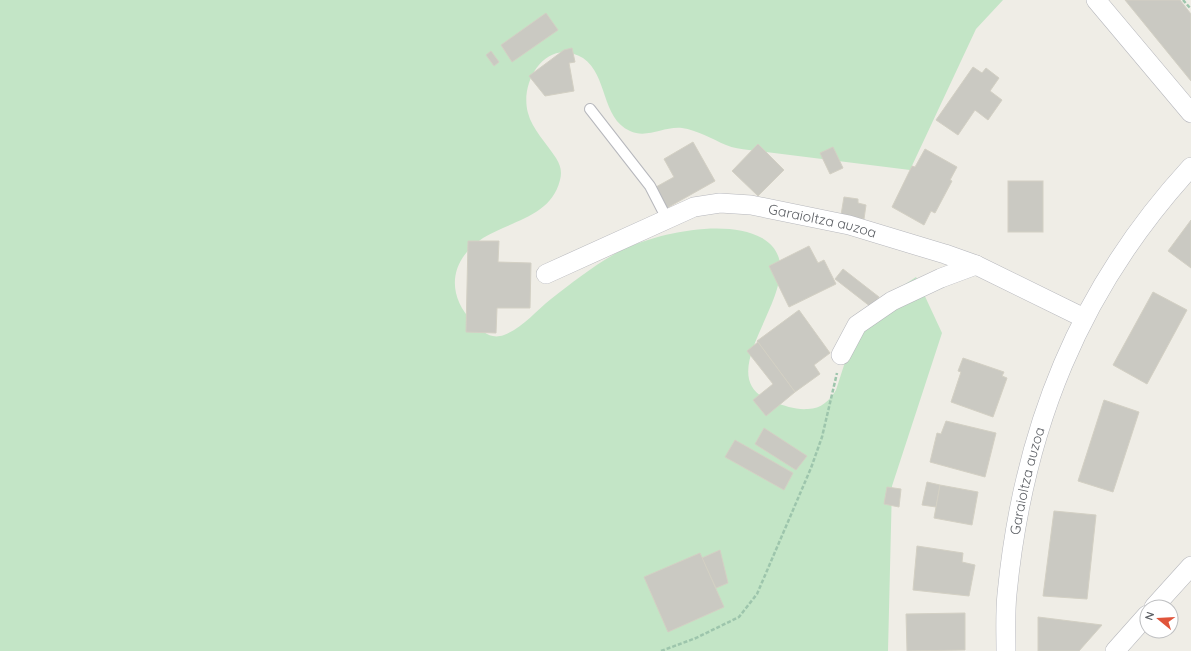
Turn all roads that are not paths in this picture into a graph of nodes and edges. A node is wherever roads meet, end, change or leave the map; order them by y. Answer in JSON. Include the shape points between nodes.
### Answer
{"nodes":[{"id":1,"x":1096,"y":0,"type":"edge"},
{"id":2,"x":590,"y":109,"type":"dead end"},
{"id":3,"x":1191,"y":113,"type":"edge"},
{"id":4,"x":1191,"y":167,"type":"edge"},
{"id":5,"x":668,"y":218,"type":"junction"},
{"id":6,"x":976,"y":265,"type":"junction"},
{"id":7,"x":546,"y":274,"type":"dead end"},
{"id":8,"x":1084,"y":318,"type":"junction"},
{"id":9,"x":841,"y":355,"type":"road end"},
{"id":10,"x":1191,"y":567,"type":"edge"},
{"id":11,"x":1161,"y":599,"type":"edge"},
{"id":12,"x":1139,"y":624,"type":"edge"},
{"id":13,"x":1006,"y":651,"type":"edge"},
{"id":14,"x":1115,"y":651,"type":"edge"}],
"edges":[{"from":1,"to":3,"type":"street"},
{"from":2,"to":5,"type":"lane","via":[[650,186]]},
{"from":4,"to":8,"type":"street","name":"Garaioltza auzoa","via":[[1171,188],[1116,261]]},
{"from":5,"to":6,"type":"street","name":"Garaioltza auzoa","via":[[694,207],[720,203],[751,205],[850,225]]},
{"from":5,"to":7,"type":"street","name":"Garaioltza auzoa"},
{"from":6,"to":8,"type":"street","name":"Garaioltza auzoa"},
{"from":6,"to":9,"type":"street","via":[[940,278],[892,301],[857,325]]},
{"from":8,"to":13,"type":"street","name":"Garaioltza auzoa","via":[[1051,394],[1029,461],[1014,532],[1007,595]]},
{"from":10,"to":11,"type":"street"},
{"from":12,"to":14,"type":"street"}]}
